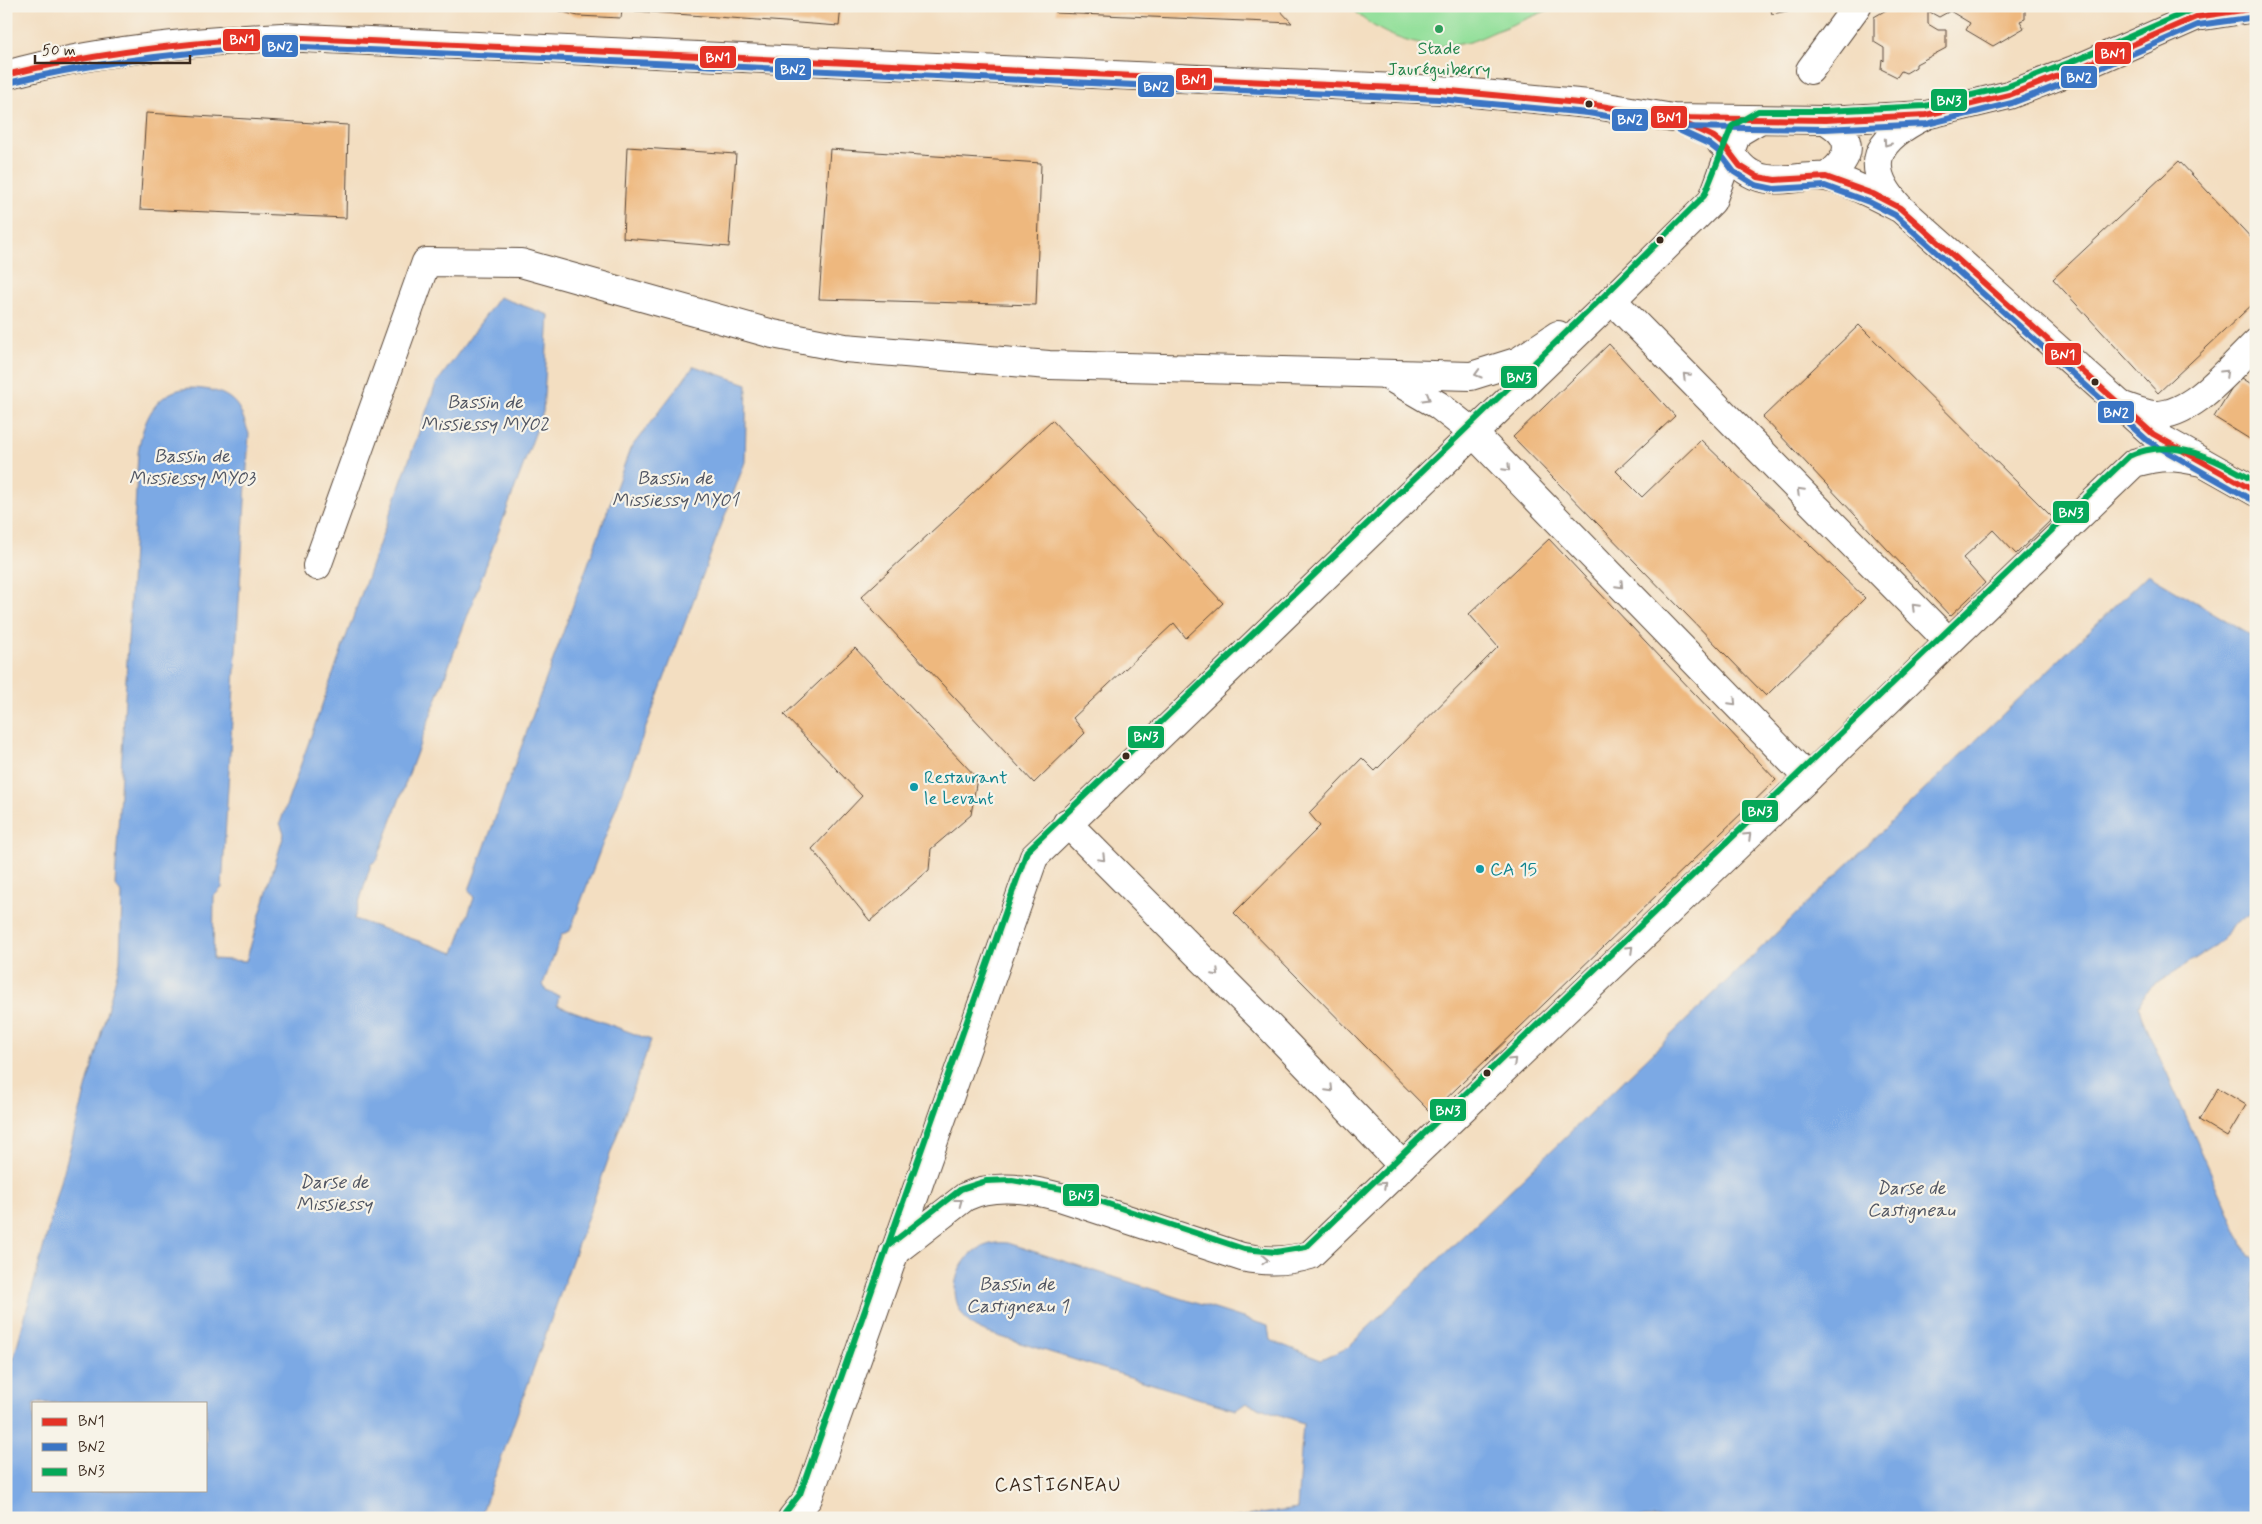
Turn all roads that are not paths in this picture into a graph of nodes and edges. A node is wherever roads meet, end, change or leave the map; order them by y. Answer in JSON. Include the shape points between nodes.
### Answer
{"nodes":[{"id":1,"x":1857,"y":6,"type":"edge"},
{"id":2,"x":2256,"y":8,"type":"edge"},
{"id":3,"x":2208,"y":11,"type":"edge"},
{"id":4,"x":1810,"y":70,"type":"dead end"},
{"id":5,"x":6,"y":75,"type":"edge"},
{"id":6,"x":1926,"y":115,"type":"junction"},
{"id":7,"x":1673,"y":118,"type":"junction"},
{"id":8,"x":1759,"y":120,"type":"junction"},
{"id":9,"x":1825,"y":120,"type":"junction"},
{"id":10,"x":1730,"y":152,"type":"junction"},
{"id":11,"x":1826,"y":177,"type":"junction"},
{"id":12,"x":1775,"y":180,"type":"junction"},
{"id":13,"x":1712,"y":201,"type":"junction"},
{"id":14,"x":1900,"y":208,"type":"junction"},
{"id":15,"x":1612,"y":300,"type":"junction"},
{"id":16,"x":2256,"y":343,"type":"edge"},
{"id":17,"x":1385,"y":374,"type":"junction"},
{"id":18,"x":2201,"y":395,"type":"junction"},
{"id":19,"x":2122,"y":406,"type":"junction"},
{"id":20,"x":1473,"y":433,"type":"junction"},
{"id":21,"x":2160,"y":437,"type":"junction"},
{"id":22,"x":2202,"y":462,"type":"junction"},
{"id":23,"x":2134,"y":463,"type":"junction"},
{"id":24,"x":2256,"y":492,"type":"edge"},
{"id":25,"x":317,"y":566,"type":"dead end"},
{"id":26,"x":1949,"y":642,"type":"junction"},
{"id":27,"x":1808,"y":778,"type":"junction"},
{"id":28,"x":1067,"y":823,"type":"junction"},
{"id":29,"x":1403,"y":1166,"type":"junction"},
{"id":30,"x":893,"y":1253,"type":"junction"},
{"id":31,"x":792,"y":1518,"type":"edge"}],
"edges":[{"from":1,"to":4,"type":"street"},
{"from":2,"to":3,"type":"street"},
{"from":3,"to":6,"type":"street","via":[[2009,95]]},
{"from":5,"to":7,"type":"street","via":[[112,51],[282,37],[1440,90],[1589,104]]},
{"from":6,"to":9,"type":"street"},
{"from":6,"to":14,"type":"street","one_way":true,"via":[[1904,126],[1887,140],[1877,164],[1879,180]]},
{"from":7,"to":8,"type":"street"},
{"from":7,"to":10,"type":"street","via":[[1714,136]]},
{"from":8,"to":9,"type":"street"},
{"from":8,"to":10,"type":"street","via":[[1737,133]]},
{"from":9,"to":11,"type":"street","via":[[1843,134],[1848,146],[1847,156]]},
{"from":10,"to":12,"type":"street","via":[[1749,173]]},
{"from":10,"to":13,"type":"street"},
{"from":11,"to":12,"type":"street"},
{"from":11,"to":14,"type":"street"},
{"from":12,"to":13,"type":"street"},
{"from":13,"to":15,"type":"street"},
{"from":14,"to":19,"type":"street"},
{"from":15,"to":17,"type":"street","one_way":true,"via":[[1519,361],[1471,376]]},
{"from":15,"to":20,"type":"street"},
{"from":26,"to":15,"type":"street","one_way":true},
{"from":18,"to":16,"type":"street","one_way":true},
{"from":17,"to":20,"type":"street","one_way":true,"via":[[1438,405]]},
{"from":17,"to":25,"type":"street","via":[[1048,365],[845,348],[773,334],[522,263],[426,262]]},
{"from":18,"to":19,"type":"street","via":[[2174,412],[2152,415]]},
{"from":18,"to":21,"type":"street"},
{"from":18,"to":22,"type":"street","via":[[2189,422],[2191,443]]},
{"from":19,"to":21,"type":"street"},
{"from":20,"to":27,"type":"street","one_way":true},
{"from":20,"to":28,"type":"street"},
{"from":21,"to":22,"type":"street"},
{"from":21,"to":23,"type":"street"},
{"from":22,"to":23,"type":"street","via":[[2158,456]]},
{"from":22,"to":24,"type":"street"},
{"from":23,"to":26,"type":"street"},
{"from":26,"to":27,"type":"street"},
{"from":29,"to":27,"type":"street","one_way":true},
{"from":28,"to":29,"type":"street","one_way":true},
{"from":28,"to":30,"type":"street","via":[[1034,857]]},
{"from":30,"to":29,"type":"street","one_way":true,"via":[[976,1191],[1008,1189],[1042,1192],[1242,1257],[1277,1261],[1310,1255]]},
{"from":30,"to":31,"type":"street","via":[[808,1498]]}]}
